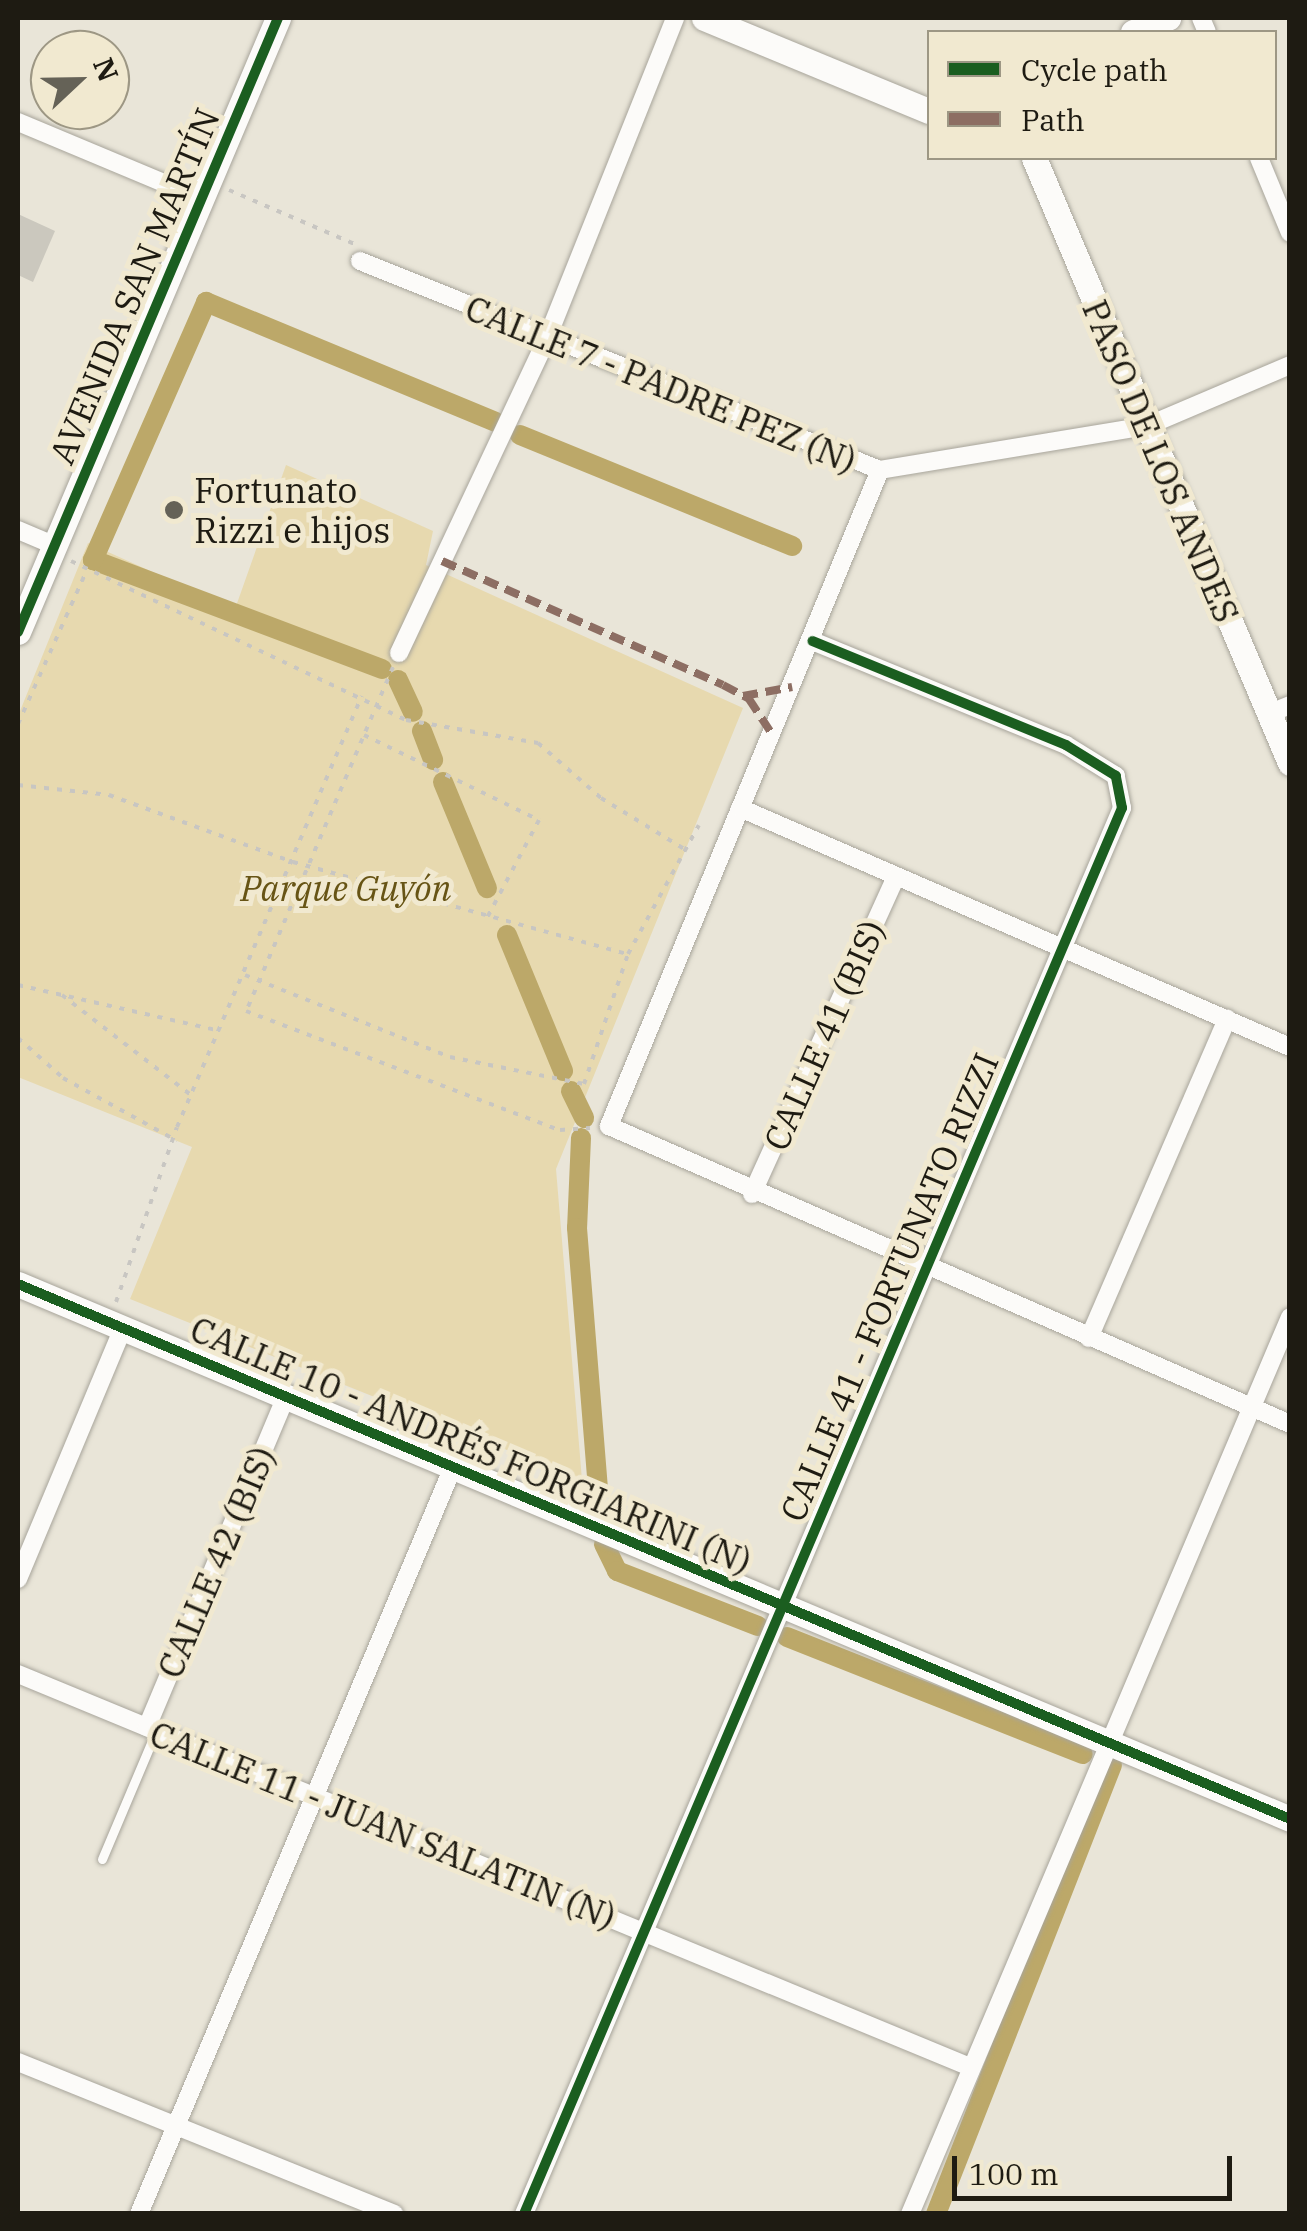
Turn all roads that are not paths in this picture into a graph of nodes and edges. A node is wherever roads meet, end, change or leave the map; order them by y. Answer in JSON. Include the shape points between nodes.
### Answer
{"nodes":[{"id":1,"x":278,"y":18,"type":"edge"},
{"id":2,"x":675,"y":18,"type":"edge"},
{"id":3,"x":704,"y":18,"type":"edge"},
{"id":4,"x":1168,"y":18,"type":"edge"},
{"id":5,"x":1137,"y":30,"type":"edge"},
{"id":6,"x":927,"y":110,"type":"edge"},
{"id":7,"x":18,"y":122,"type":"edge"},
{"id":8,"x":1035,"y":160,"type":"edge"},
{"id":9,"x":1259,"y":160,"type":"edge"},
{"id":10,"x":204,"y":190,"type":"junction"},
{"id":11,"x":1290,"y":233,"type":"edge"},
{"id":12,"x":360,"y":261,"type":"road end"},
{"id":13,"x":546,"y":341,"type":"junction"},
{"id":14,"x":1290,"y":365,"type":"edge"},
{"id":15,"x":1146,"y":426,"type":"junction"},
{"id":16,"x":880,"y":470,"type":"junction"},
{"id":17,"x":18,"y":530,"type":"edge"},
{"id":18,"x":54,"y":546,"type":"junction"},
{"id":19,"x":18,"y":632,"type":"edge"},
{"id":20,"x":812,"y":641,"type":"junction"},
{"id":21,"x":399,"y":653,"type":"road end"},
{"id":22,"x":1279,"y":710,"type":"edge"},
{"id":23,"x":1290,"y":763,"type":"edge"},
{"id":24,"x":740,"y":808,"type":"junction"},
{"id":25,"x":896,"y":876,"type":"junction"},
{"id":26,"x":1062,"y":948,"type":"junction"},
{"id":27,"x":1227,"y":1020,"type":"junction"},
{"id":28,"x":1290,"y":1046,"type":"edge"},
{"id":29,"x":752,"y":1194,"type":"junction"},
{"id":30,"x":926,"y":1268,"type":"junction"},
{"id":31,"x":18,"y":1284,"type":"edge"},
{"id":32,"x":1290,"y":1317,"type":"edge"},
{"id":33,"x":116,"y":1325,"type":"junction"},
{"id":34,"x":1090,"y":1338,"type":"junction"},
{"id":35,"x":286,"y":1396,"type":"junction"},
{"id":36,"x":1249,"y":1406,"type":"junction"},
{"id":37,"x":1290,"y":1424,"type":"edge"},
{"id":38,"x":453,"y":1467,"type":"junction"},
{"id":39,"x":18,"y":1579,"type":"edge"},
{"id":40,"x":784,"y":1606,"type":"junction"},
{"id":41,"x":18,"y":1674,"type":"edge"},
{"id":42,"x":151,"y":1729,"type":"junction"},
{"id":43,"x":1105,"y":1742,"type":"junction"},
{"id":44,"x":314,"y":1796,"type":"junction"},
{"id":45,"x":1290,"y":1819,"type":"edge"},
{"id":46,"x":102,"y":1860,"type":"dead end"},
{"id":47,"x":641,"y":1931,"type":"junction"},
{"id":48,"x":18,"y":2062,"type":"edge"},
{"id":49,"x":970,"y":2067,"type":"junction"},
{"id":50,"x":176,"y":2126,"type":"junction"},
{"id":51,"x":139,"y":2214,"type":"edge"},
{"id":52,"x":394,"y":2214,"type":"edge"},
{"id":53,"x":524,"y":2214,"type":"edge"},
{"id":54,"x":910,"y":2214,"type":"edge"}],
"edges":[{"from":1,"to":10,"type":"street","name":"AVENIDA SAN MARTÍN"},
{"from":2,"to":13,"type":"street"},
{"from":3,"to":6,"type":"street"},
{"from":4,"to":5,"type":"street"},
{"from":7,"to":10,"type":"street"},
{"from":8,"to":15,"type":"street","name":"PASO DE LOS ANDES"},
{"from":9,"to":11,"type":"street"},
{"from":10,"to":18,"type":"street","name":"AVENIDA SAN MARTÍN"},
{"from":12,"to":13,"type":"street","name":"CALLE 7 - PADRE PEZ (N)"},
{"from":13,"to":16,"type":"street","name":"CALLE 7 - PADRE PEZ (N)"},
{"from":13,"to":21,"type":"street"},
{"from":14,"to":15,"type":"street","name":"CALLE 7 - PADRE PEZ (N)"},
{"from":15,"to":16,"type":"street","name":"CALLE 7 - PADRE PEZ (N)"},
{"from":15,"to":22,"type":"street","name":"PASO DE LOS ANDES"},
{"from":16,"to":20,"type":"street"},
{"from":17,"to":18,"type":"street"},
{"from":18,"to":19,"type":"street","name":"AVENIDA SAN MARTÍN"},
{"from":20,"to":24,"type":"street"},
{"from":20,"to":26,"type":"street","name":"CALLE 41 - FORTUNATO RIZZI","via":[[1109,769],[1122,808]]},
{"from":22,"to":23,"type":"street","name":"PASO DE LOS ANDES"},
{"from":24,"to":25,"type":"street"},
{"from":24,"to":29,"type":"street","via":[[608,1126]]},
{"from":25,"to":26,"type":"street"},
{"from":25,"to":29,"type":"street","name":"CALLE 41 (BIS)"},
{"from":26,"to":27,"type":"street"},
{"from":26,"to":30,"type":"street","name":"CALLE 41 - FORTUNATO RIZZI"},
{"from":27,"to":28,"type":"street"},
{"from":27,"to":34,"type":"street"},
{"from":29,"to":30,"type":"street"},
{"from":30,"to":34,"type":"street"},
{"from":30,"to":40,"type":"street","name":"CALLE 41 - FORTUNATO RIZZI"},
{"from":31,"to":33,"type":"street","name":"CALLE 10 - ANDRÉS FORGIARINI (N)"},
{"from":32,"to":36,"type":"street"},
{"from":33,"to":35,"type":"street","name":"CALLE 10 - ANDRÉS FORGIARINI (N)"},
{"from":33,"to":39,"type":"street"},
{"from":34,"to":36,"type":"street"},
{"from":35,"to":38,"type":"street","name":"CALLE 10 - ANDRÉS FORGIARINI (N)"},
{"from":35,"to":42,"type":"street","name":"CALLE 42 (BIS)"},
{"from":36,"to":37,"type":"street"},
{"from":36,"to":43,"type":"street"},
{"from":38,"to":40,"type":"street","name":"CALLE 10 - ANDRÉS FORGIARINI (N)"},
{"from":38,"to":44,"type":"street"},
{"from":40,"to":43,"type":"street","name":"CALLE 10 - ANDRÉS FORGIARINI (N)"},
{"from":40,"to":47,"type":"street","name":"CALLE 41 - FORTUNATO RIZZI"},
{"from":41,"to":42,"type":"street","name":"CALLE 11 - JUAN SALATIN (N)"},
{"from":42,"to":44,"type":"street","name":"CALLE 11 - JUAN SALATIN (N)"},
{"from":42,"to":46,"type":"lane"},
{"from":43,"to":45,"type":"street","name":"CALLE 10 - ANDRÉS FORGIARINI (N)"},
{"from":43,"to":49,"type":"street"},
{"from":44,"to":47,"type":"street","name":"CALLE 11 - JUAN SALATIN (N)"},
{"from":44,"to":50,"type":"street"},
{"from":47,"to":49,"type":"street","name":"CALLE 11 - JUAN SALATIN (N)"},
{"from":47,"to":53,"type":"street","name":"CALLE 41 - FORTUNATO RIZZI"},
{"from":48,"to":50,"type":"street"},
{"from":49,"to":54,"type":"street"},
{"from":50,"to":51,"type":"street"},
{"from":50,"to":52,"type":"street"}]}
